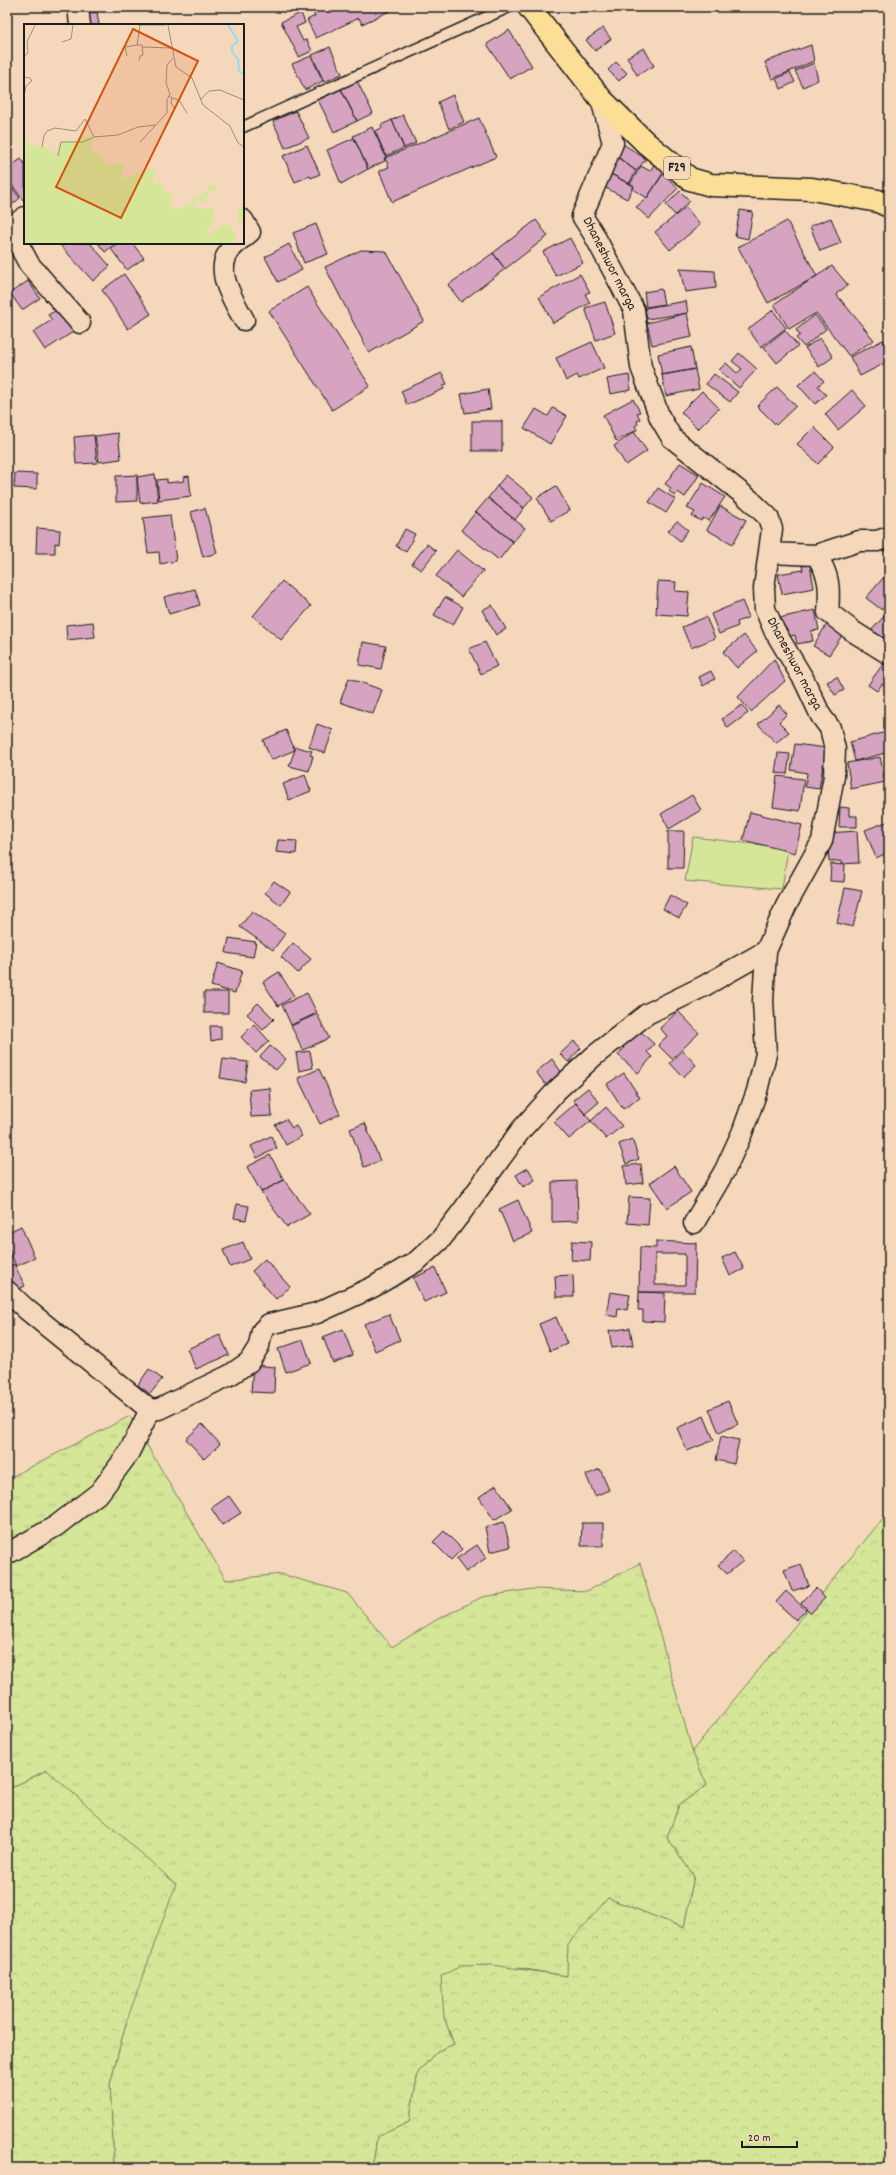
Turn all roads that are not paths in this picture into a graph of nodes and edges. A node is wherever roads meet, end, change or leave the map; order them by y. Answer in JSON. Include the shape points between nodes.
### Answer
{"nodes":[{"id":1,"x":78,"y":7,"type":"edge"},
{"id":2,"x":508,"y":7,"type":"edge"},
{"id":3,"x":529,"y":7,"type":"edge"},
{"id":4,"x":80,"y":24,"type":"edge"},
{"id":5,"x":601,"y":99,"type":"junction"},
{"id":6,"x":244,"y":127,"type":"edge"},
{"id":7,"x":889,"y":206,"type":"edge"},
{"id":8,"x":24,"y":217,"type":"edge"},
{"id":9,"x":244,"y":222,"type":"edge"},
{"id":10,"x":244,"y":237,"type":"edge"},
{"id":11,"x":236,"y":244,"type":"edge"},
{"id":12,"x":244,"y":320,"type":"dead end"},
{"id":13,"x":80,"y":323,"type":"dead end"},
{"id":14,"x":889,"y":537,"type":"edge"},
{"id":15,"x":769,"y":553,"type":"junction"},
{"id":16,"x":816,"y":555,"type":"junction"},
{"id":17,"x":889,"y":654,"type":"edge"},
{"id":18,"x":766,"y":951,"type":"junction"},
{"id":19,"x":694,"y":1223,"type":"dead end"},
{"id":20,"x":7,"y":1291,"type":"edge"},
{"id":21,"x":150,"y":1410,"type":"junction"},
{"id":22,"x":7,"y":1554,"type":"edge"}],
"edges":[{"from":1,"to":4,"type":"street"},
{"from":2,"to":6,"type":"lane"},
{"from":3,"to":5,"type":"main road","number":"F29"},
{"from":5,"to":7,"type":"main road","number":"F29","via":[[646,143],[690,179],[711,185],[812,189],[878,201]]},
{"from":5,"to":15,"type":"street","name":"Dhaneshwor marga","via":[[613,143],[582,216],[634,310],[641,367],[660,418],[672,438],[768,517],[772,529]]},
{"from":8,"to":13,"type":"street","via":[[12,232],[29,264]]},
{"from":9,"to":10,"type":"street","via":[[250,232]]},
{"from":11,"to":12,"type":"street","via":[[223,263],[229,294]]},
{"from":14,"to":16,"type":"street","via":[[877,541],[859,541]]},
{"from":15,"to":16,"type":"street"},
{"from":15,"to":18,"type":"street","name":"Dhaneshwor marga","via":[[764,588],[765,609],[774,630],[830,728],[835,749],[834,776],[822,841],[786,906]]},
{"from":16,"to":17,"type":"street","via":[[826,569],[830,591],[828,612]]},
{"from":18,"to":19,"type":"street","name":"Dhaneshwor marga","via":[[763,1001],[766,1054],[757,1091],[725,1170]]},
{"from":18,"to":21,"type":"street","via":[[647,1014],[594,1056],[556,1091],[521,1130],[441,1239],[417,1261],[373,1287],[317,1313],[268,1324],[262,1331],[259,1346],[249,1362],[230,1375],[159,1410]]},
{"from":20,"to":21,"type":"street"},
{"from":21,"to":22,"type":"street","via":[[128,1454],[100,1492],[56,1526]]}]}
